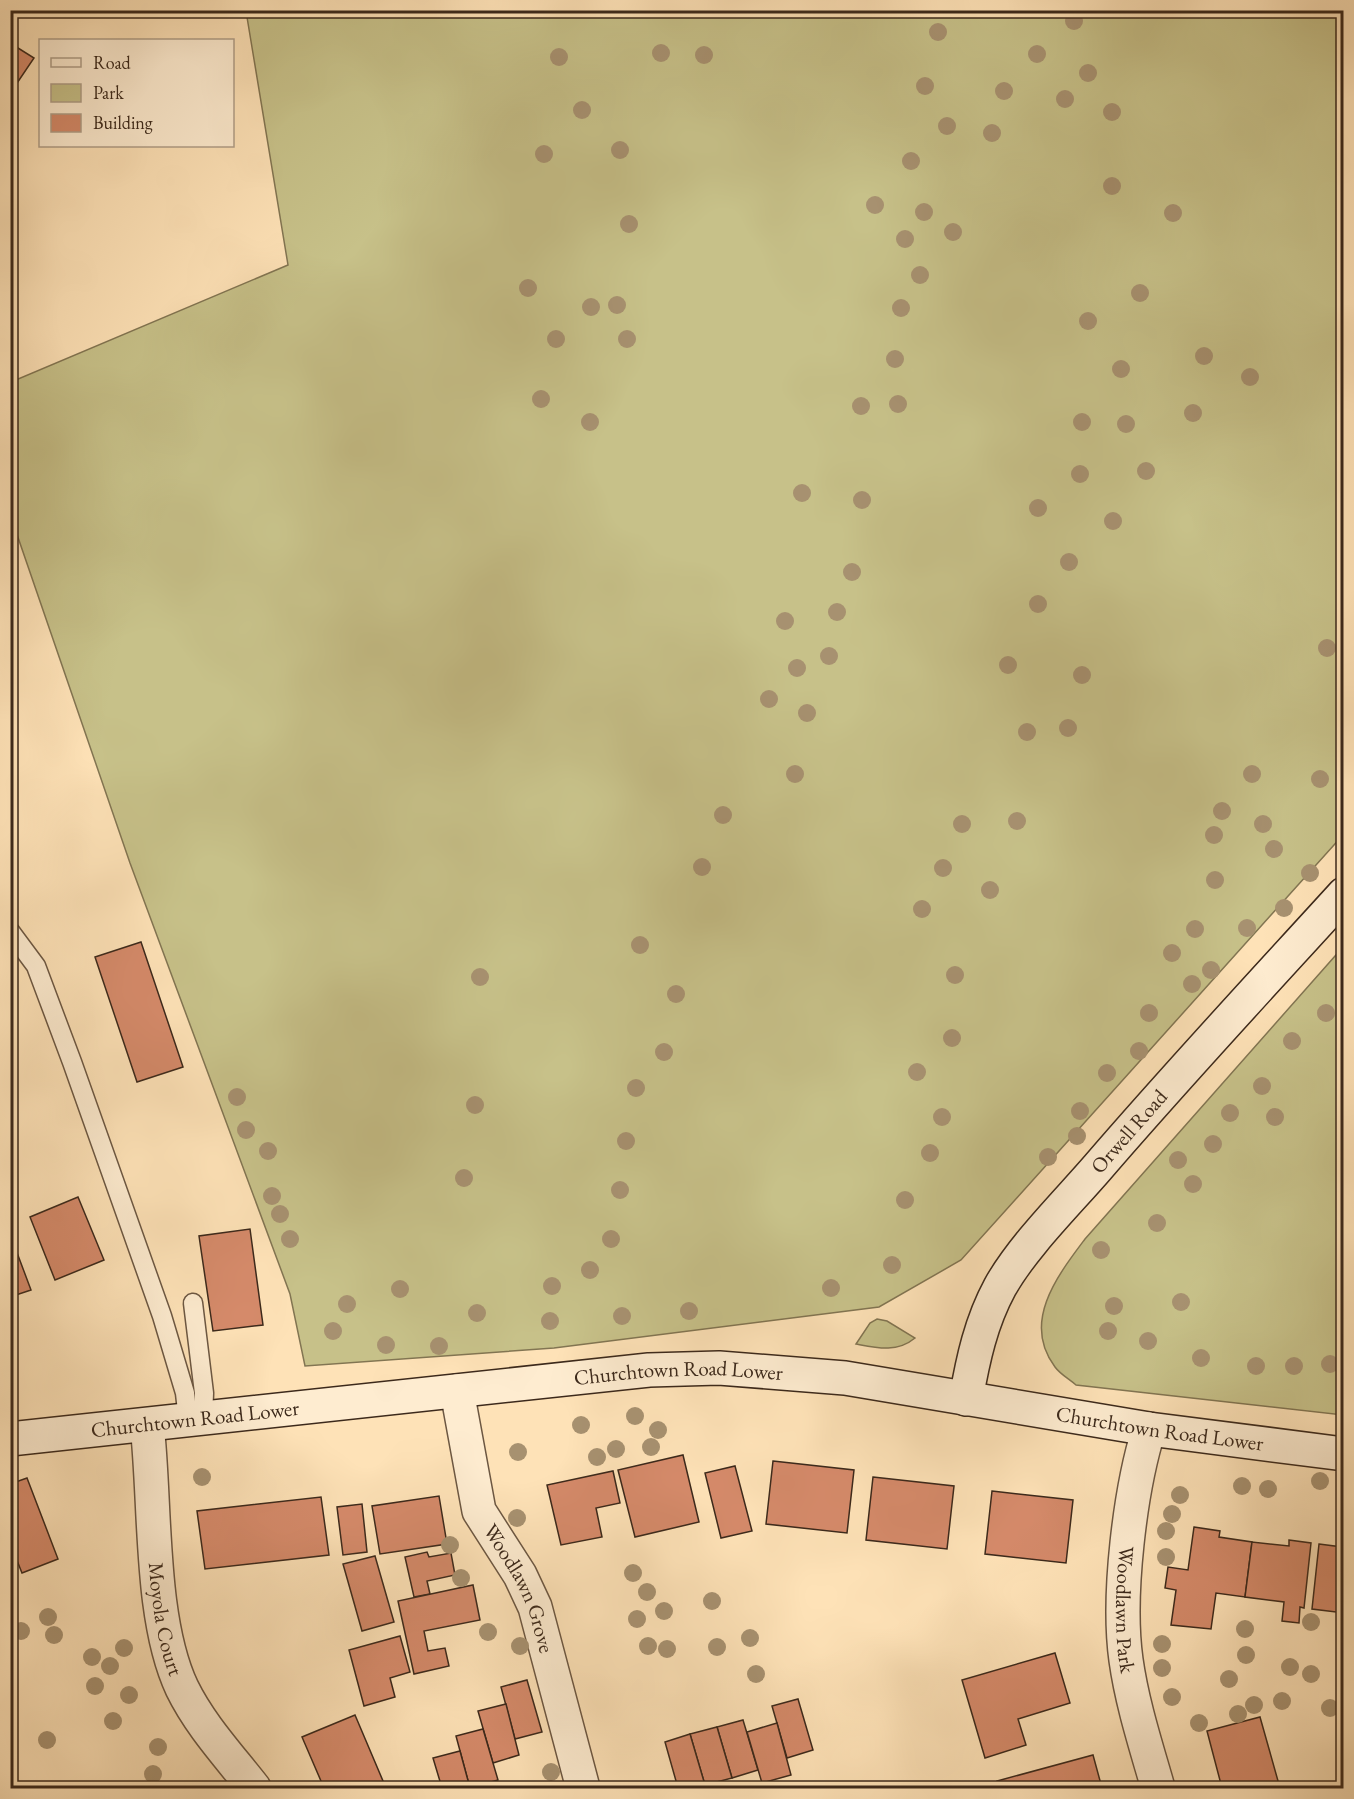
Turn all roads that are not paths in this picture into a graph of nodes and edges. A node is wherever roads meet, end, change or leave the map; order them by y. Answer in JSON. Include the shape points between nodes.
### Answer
{"nodes":[{"id":1,"x":1344,"y":894,"type":"edge"},
{"id":2,"x":10,"y":931,"type":"edge"},
{"id":3,"x":194,"y":1303,"type":"dead end"},
{"id":4,"x":457,"y":1391,"type":"junction"},
{"id":5,"x":966,"y":1399,"type":"junction"},
{"id":6,"x":195,"y":1419,"type":"junction"},
{"id":7,"x":147,"y":1425,"type":"junction"},
{"id":8,"x":1149,"y":1429,"type":"junction"},
{"id":9,"x":10,"y":1439,"type":"edge"},
{"id":10,"x":1344,"y":1454,"type":"edge"},
{"id":11,"x":255,"y":1788,"type":"edge"},
{"id":12,"x":583,"y":1788,"type":"edge"},
{"id":13,"x":1158,"y":1788,"type":"edge"}],
"edges":[{"from":1,"to":5,"type":"street","name":"Orwell Road","via":[[1151,1105],[1008,1275],[979,1338]]},
{"from":2,"to":6,"type":"lane","via":[[36,966]]},
{"from":3,"to":6,"type":"lane","via":[[204,1393]]},
{"from":4,"to":5,"type":"street","name":"Churchtown Road Lower","via":[[648,1370],[719,1368],[845,1378]]},
{"from":4,"to":6,"type":"street","name":"Churchtown Road Lower"},
{"from":4,"to":12,"type":"street","name":"Woodlawn Grove","via":[[479,1511],[520,1575],[535,1607]]},
{"from":5,"to":8,"type":"street","name":"Churchtown Road Lower"},
{"from":6,"to":7,"type":"street","name":"Churchtown Road Lower"},
{"from":7,"to":9,"type":"street","name":"Churchtown Road Lower"},
{"from":7,"to":11,"type":"street","name":"Moyola Court","via":[[160,1593],[170,1657],[202,1723]]},
{"from":8,"to":10,"type":"street","name":"Churchtown Road Lower"},
{"from":8,"to":13,"type":"street","name":"Woodlawn Park","via":[[1140,1457],[1124,1611],[1131,1688]]}]}
